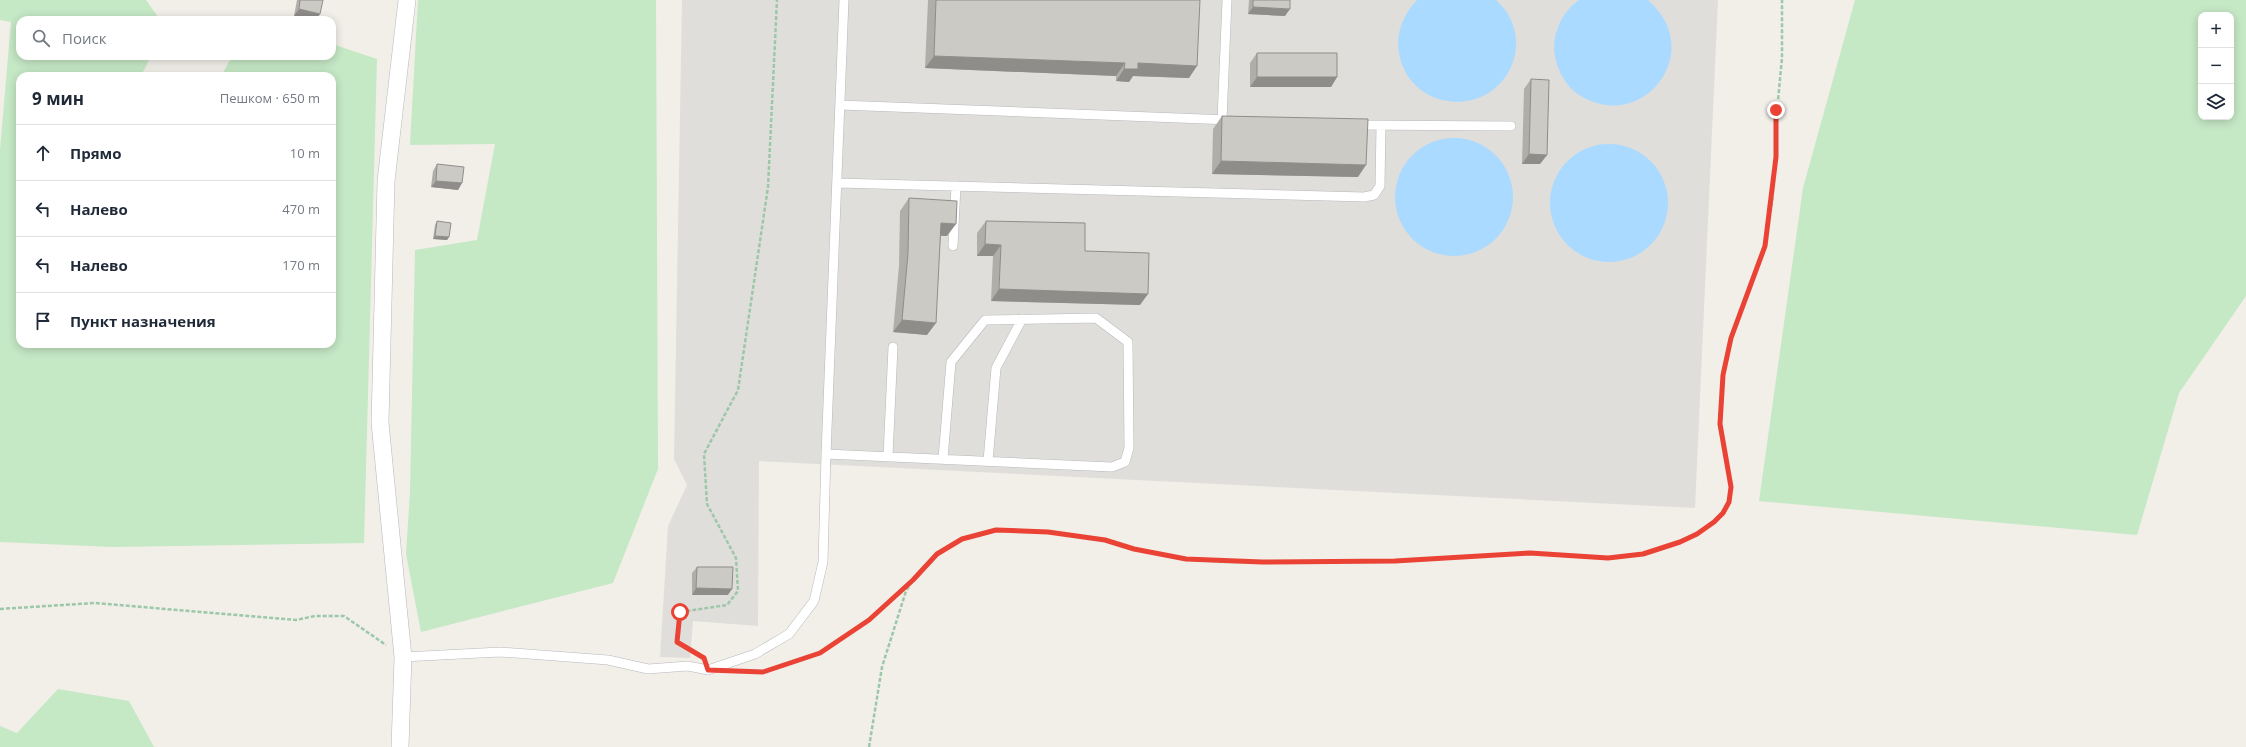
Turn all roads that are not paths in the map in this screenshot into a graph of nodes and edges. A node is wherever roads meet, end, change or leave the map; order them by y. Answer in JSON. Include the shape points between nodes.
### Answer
{"nodes":[{"id":1,"x":407,"y":0,"type":"edge"},
{"id":2,"x":844,"y":0,"type":"edge"},
{"id":3,"x":1227,"y":0,"type":"edge"},
{"id":4,"x":840,"y":105,"type":"junction"},
{"id":5,"x":1222,"y":120,"type":"junction"},
{"id":6,"x":1238,"y":120,"type":"edge"},
{"id":7,"x":1349,"y":124,"type":"edge"},
{"id":8,"x":1381,"y":126,"type":"junction"},
{"id":9,"x":1511,"y":126,"type":"dead end"},
{"id":10,"x":837,"y":183,"type":"junction"},
{"id":11,"x":956,"y":186,"type":"junction"},
{"id":12,"x":953,"y":246,"type":"dead end"},
{"id":13,"x":1022,"y":319,"type":"junction"},
{"id":14,"x":893,"y":347,"type":"dead end"},
{"id":15,"x":826,"y":454,"type":"junction"},
{"id":16,"x":888,"y":456,"type":"junction"},
{"id":17,"x":943,"y":459,"type":"junction"},
{"id":18,"x":988,"y":461,"type":"junction"},
{"id":19,"x":403,"y":657,"type":"junction"},
{"id":20,"x":400,"y":747,"type":"edge"}],
"edges":[{"from":1,"to":19,"type":"street","via":[[386,181],[380,423]]},
{"from":2,"to":4,"type":"lane"},
{"from":3,"to":5,"type":"lane"},
{"from":4,"to":5,"type":"lane"},
{"from":4,"to":10,"type":"lane"},
{"from":5,"to":6,"type":"lane"},
{"from":7,"to":8,"type":"lane"},
{"from":8,"to":9,"type":"lane"},
{"from":8,"to":11,"type":"lane","via":[[1380,186],[1374,195],[1364,198]]},
{"from":10,"to":11,"type":"lane"},
{"from":10,"to":15,"type":"lane"},
{"from":11,"to":12,"type":"lane"},
{"from":13,"to":17,"type":"lane","via":[[985,320],[951,362]]},
{"from":13,"to":18,"type":"lane","via":[[996,368]]},
{"from":13,"to":18,"type":"lane","via":[[1096,318],[1128,342],[1129,448],[1125,462],[1112,467]]},
{"from":14,"to":16,"type":"lane"},
{"from":15,"to":16,"type":"lane"},
{"from":15,"to":19,"type":"lane","via":[[823,562],[814,601],[789,634],[755,654],[708,670],[688,666],[648,668],[608,660],[500,652]]},
{"from":16,"to":17,"type":"lane"},
{"from":17,"to":18,"type":"lane"},
{"from":19,"to":20,"type":"street"}]}
